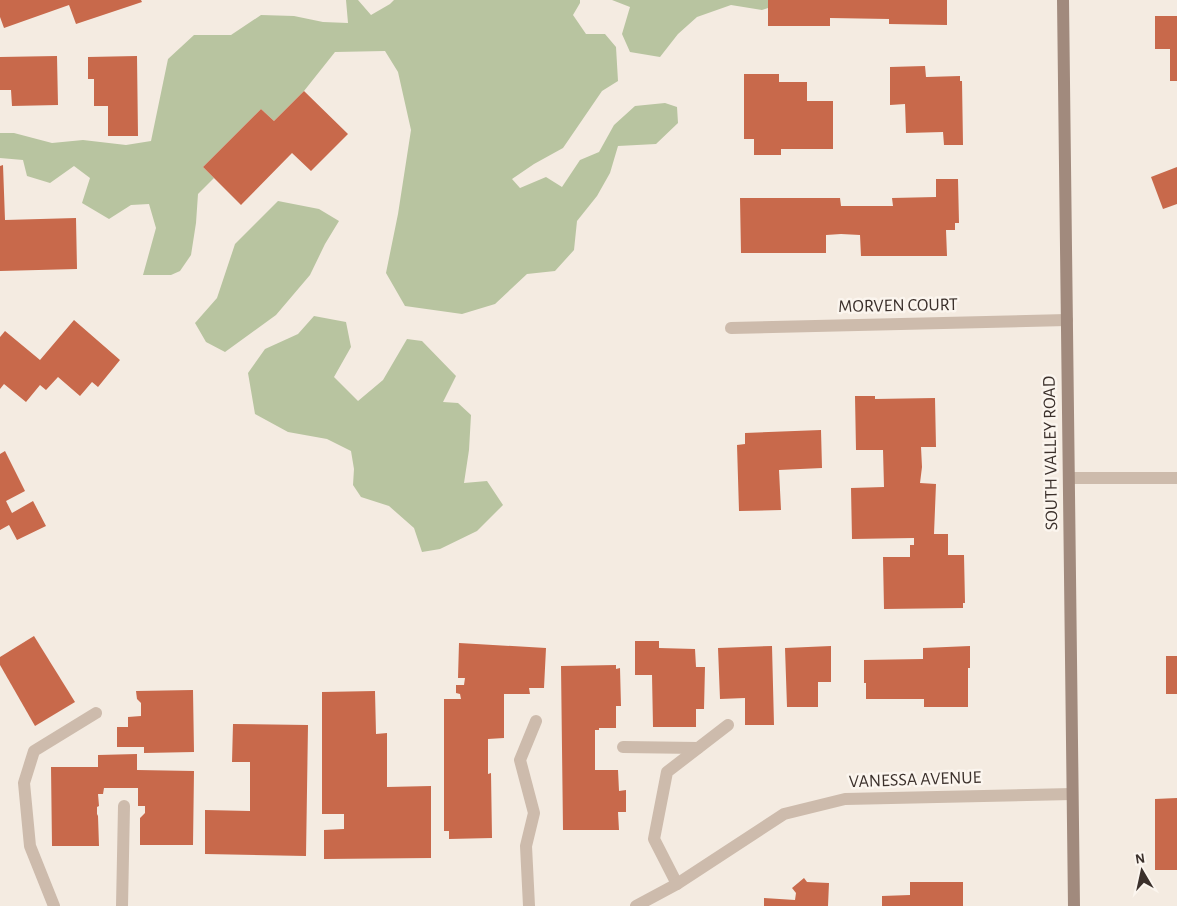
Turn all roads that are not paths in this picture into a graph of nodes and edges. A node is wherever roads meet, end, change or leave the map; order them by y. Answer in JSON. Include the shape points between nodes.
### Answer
{"nodes":[{"id":1,"x":1063,"y":0,"type":"edge"},
{"id":2,"x":1067,"y":320,"type":"junction"},
{"id":3,"x":731,"y":328,"type":"dead end"},
{"id":4,"x":1068,"y":478,"type":"junction"},
{"id":5,"x":1177,"y":478,"type":"edge"},
{"id":6,"x":96,"y":713,"type":"dead end"},
{"id":7,"x":536,"y":721,"type":"dead end"},
{"id":8,"x":728,"y":725,"type":"dead end"},
{"id":9,"x":623,"y":747,"type":"dead end"},
{"id":10,"x":698,"y":748,"type":"junction"},
{"id":11,"x":1072,"y":794,"type":"junction"},
{"id":12,"x":124,"y":806,"type":"dead end"},
{"id":13,"x":677,"y":884,"type":"junction"},
{"id":14,"x":54,"y":906,"type":"edge"},
{"id":15,"x":122,"y":906,"type":"edge"},
{"id":16,"x":529,"y":906,"type":"edge"},
{"id":17,"x":636,"y":906,"type":"edge"},
{"id":18,"x":1074,"y":906,"type":"edge"}],
"edges":[{"from":1,"to":2,"type":"main road","name":"SOUTH VALLEY ROAD"},
{"from":2,"to":3,"type":"street","name":"MORVEN COURT"},
{"from":2,"to":4,"type":"main road","name":"SOUTH VALLEY ROAD"},
{"from":4,"to":5,"type":"street"},
{"from":4,"to":11,"type":"main road","name":"SOUTH VALLEY ROAD"},
{"from":6,"to":14,"type":"street","via":[[34,751],[24,783],[30,846]]},
{"from":7,"to":16,"type":"street","via":[[520,760],[534,813],[526,846]]},
{"from":8,"to":10,"type":"street"},
{"from":9,"to":10,"type":"street"},
{"from":10,"to":13,"type":"street","via":[[667,772],[654,839]]},
{"from":11,"to":13,"type":"street","name":"VANESSA AVENUE","via":[[845,799],[784,814]]},
{"from":11,"to":18,"type":"main road","name":"SOUTH VALLEY ROAD"},
{"from":12,"to":15,"type":"street"},
{"from":13,"to":17,"type":"street","name":"VANESSA AVENUE"}]}
